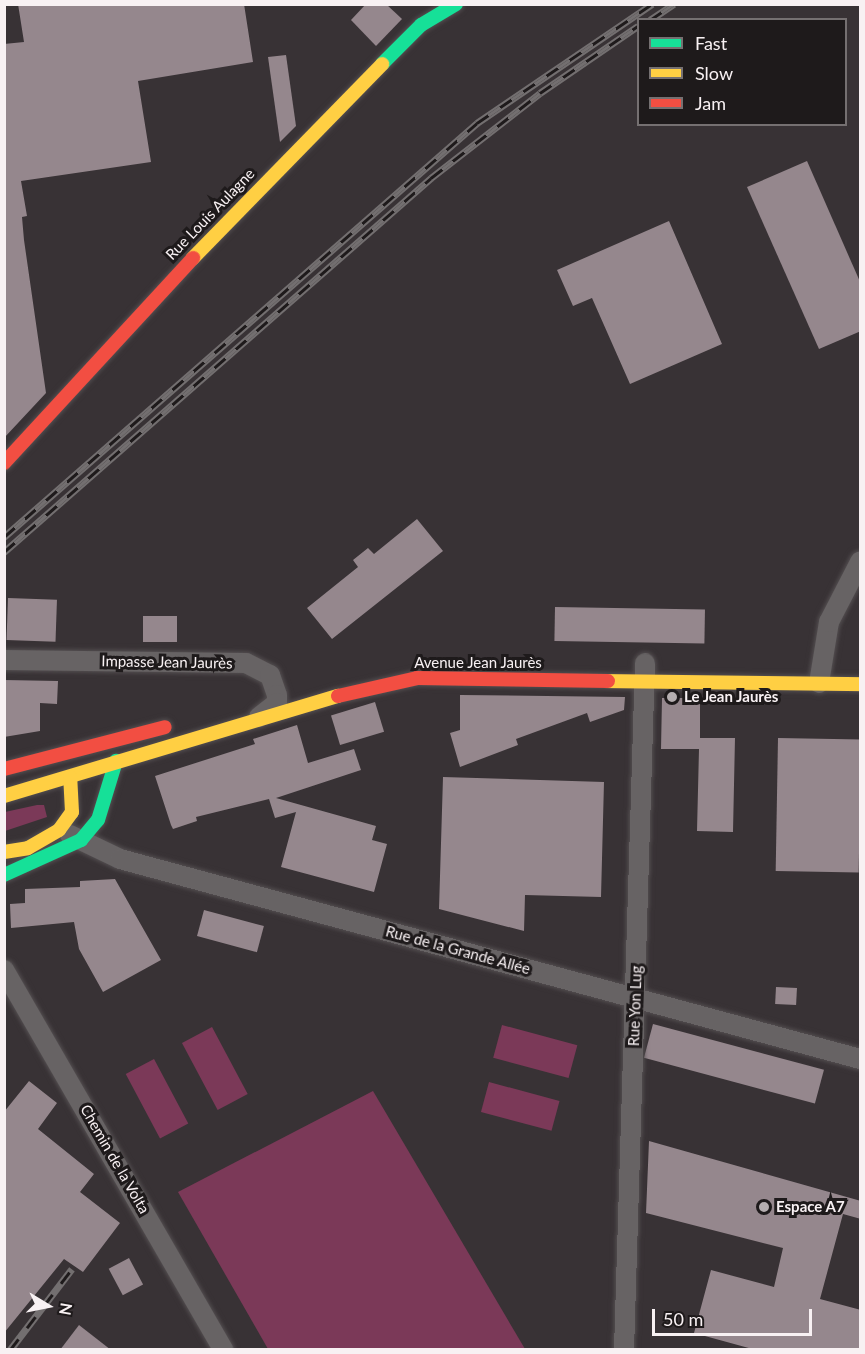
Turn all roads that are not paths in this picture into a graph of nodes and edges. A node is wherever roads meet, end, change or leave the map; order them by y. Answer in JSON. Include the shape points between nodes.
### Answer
{"nodes":[{"id":1,"x":456,"y":4,"type":"edge"},
{"id":2,"x":4,"y":463,"type":"edge"},
{"id":3,"x":861,"y":562,"type":"edge"},
{"id":4,"x":4,"y":660,"type":"edge"},
{"id":5,"x":624,"y":663,"type":"dead end"},
{"id":6,"x":507,"y":664,"type":"dead end"},
{"id":7,"x":392,"y":667,"type":"dead end"},
{"id":8,"x":649,"y":669,"type":"junction"},
{"id":9,"x":861,"y":671,"type":"edge"},
{"id":10,"x":816,"y":672,"type":"junction"},
{"id":11,"x":861,"y":684,"type":"edge"},
{"id":12,"x":222,"y":710,"type":"dead end"},
{"id":13,"x":256,"y":710,"type":"junction"},
{"id":14,"x":179,"y":723,"type":"dead end"},
{"id":15,"x":60,"y":754,"type":"junction"},
{"id":16,"x":116,"y":762,"type":"junction"},
{"id":17,"x":91,"y":766,"type":"junction"},
{"id":18,"x":4,"y":769,"type":"edge"},
{"id":19,"x":70,"y":777,"type":"junction"},
{"id":20,"x":105,"y":785,"type":"junction"},
{"id":21,"x":4,"y":796,"type":"edge"},
{"id":22,"x":59,"y":830,"type":"junction"},
{"id":23,"x":81,"y":840,"type":"junction"},
{"id":24,"x":6,"y":852,"type":"edge"},
{"id":25,"x":4,"y":875,"type":"edge"},
{"id":26,"x":4,"y":970,"type":"edge"},
{"id":27,"x":635,"y":998,"type":"junction"},
{"id":28,"x":861,"y":1059,"type":"edge"},
{"id":29,"x":223,"y":1350,"type":"edge"},
{"id":30,"x":624,"y":1350,"type":"edge"}],
"edges":[{"from":1,"to":2,"type":"main road","name":"Rue Louis Aulagne","via":[[421,26],[257,188]]},
{"from":3,"to":10,"type":"street","via":[[829,622]]},
{"from":4,"to":13,"type":"street","name":"Impasse Jean Jaurès","via":[[246,663],[270,675],[282,693],[277,703]]},
{"from":5,"to":8,"type":"main road","name":"Avenue Jean Jaurès"},
{"from":6,"to":7,"type":"main road","name":"Avenue Jean Jaurès"},
{"from":8,"to":10,"type":"main road","name":"Avenue Jean Jaurès"},
{"from":8,"to":13,"type":"main road","name":"Avenue Jean Jaurès","via":[[417,678]]},
{"from":8,"to":27,"type":"street","name":"Rue Yon Lug"},
{"from":9,"to":10,"type":"main road","name":"Avenue Jean Jaurès"},
{"from":10,"to":11,"type":"main road","name":"Avenue Jean Jaurès"},
{"from":12,"to":17,"type":"main road","via":[[218,720]]},
{"from":13,"to":16,"type":"main road","name":"Avenue Jean Jaurès"},
{"from":14,"to":15,"type":"main road"},
{"from":15,"to":17,"type":"main road"},
{"from":15,"to":18,"type":"main road"},
{"from":16,"to":17,"type":"main road","name":"Avenue Jean Jaurès"},
{"from":16,"to":20,"type":"main road"},
{"from":17,"to":19,"type":"main road","name":"Avenue Jean Jaurès"},
{"from":17,"to":20,"type":"main road"},
{"from":19,"to":21,"type":"main road","name":"Avenue Jean Jaurès"},
{"from":19,"to":22,"type":"main road","via":[[72,812]]},
{"from":20,"to":23,"type":"main road","via":[[98,820]]},
{"from":22,"to":23,"type":"street","name":"Rue de la Grande Allée"},
{"from":22,"to":24,"type":"main road","via":[[28,848]]},
{"from":23,"to":25,"type":"main road"},
{"from":23,"to":27,"type":"street","name":"Rue de la Grande Allée","via":[[120,859]]},
{"from":26,"to":29,"type":"street","name":"Chemin de la Volta"},
{"from":27,"to":28,"type":"street","name":"Rue de la Grande Allée"},
{"from":27,"to":30,"type":"street","name":"Rue Yon Lug"}]}
